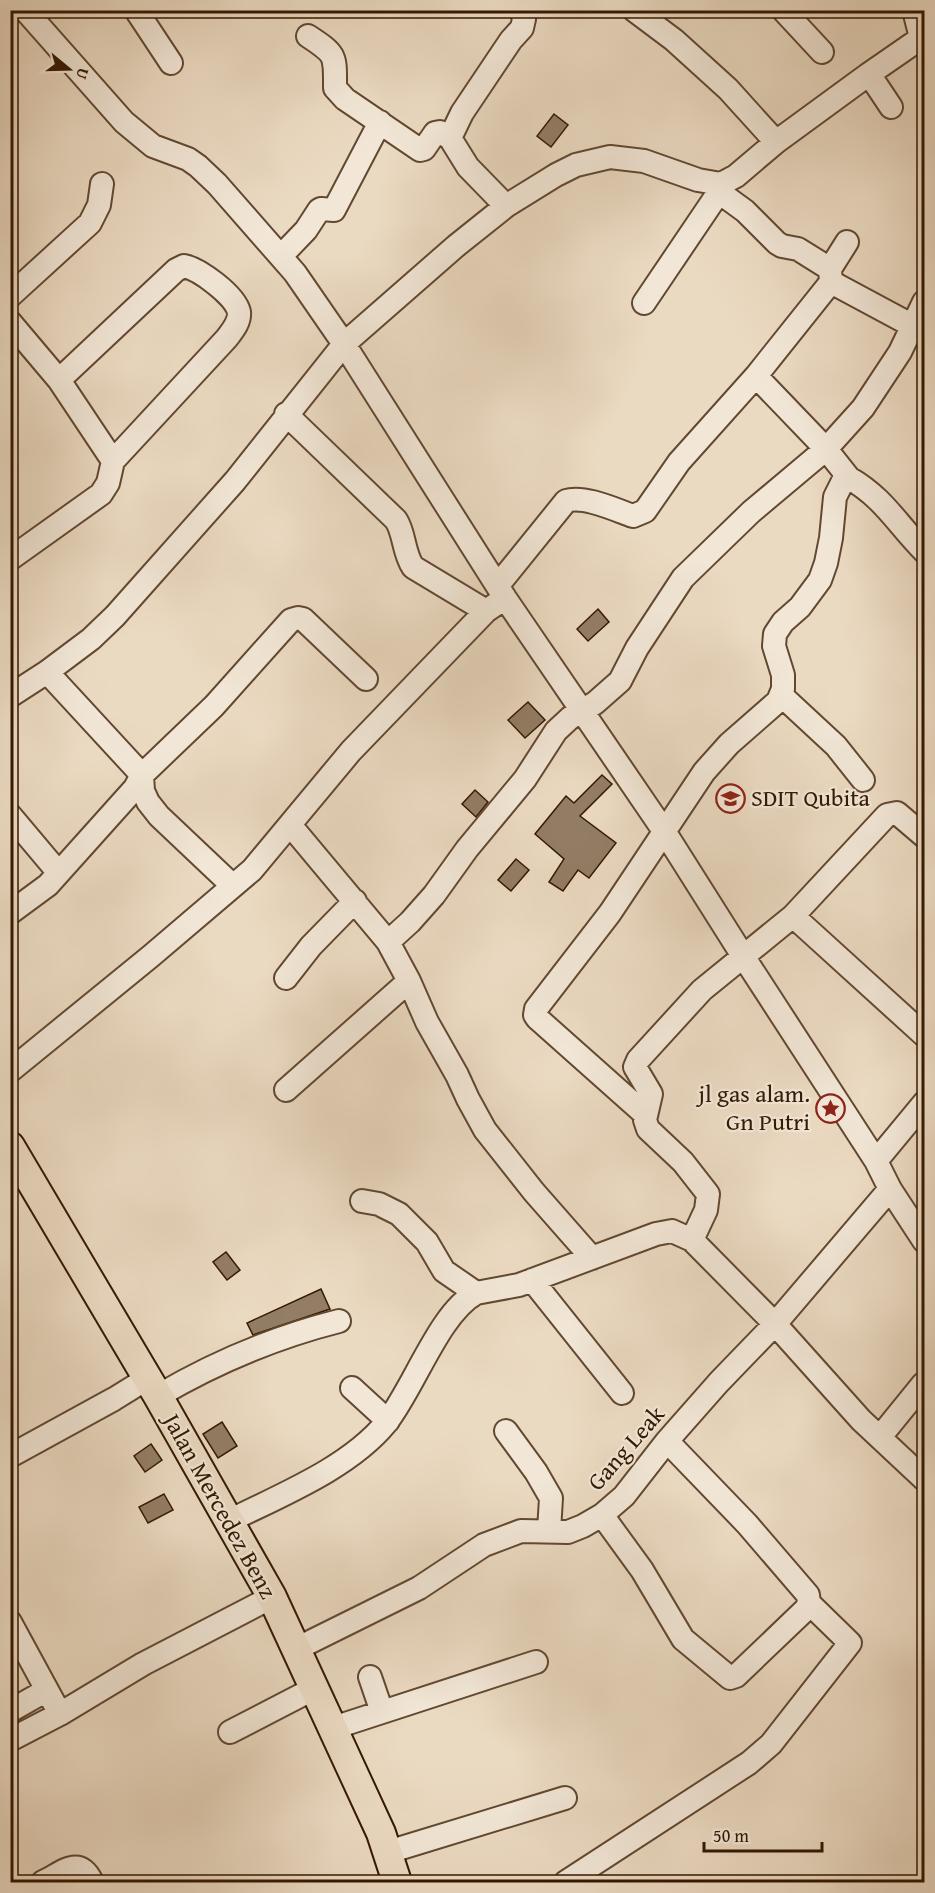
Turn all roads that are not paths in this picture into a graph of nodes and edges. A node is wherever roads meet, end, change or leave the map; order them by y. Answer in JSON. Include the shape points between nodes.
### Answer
{"nodes":[{"id":1,"x":25,"y":10,"type":"edge"},
{"id":2,"x":136,"y":10,"type":"edge"},
{"id":3,"x":634,"y":10,"type":"edge"},
{"id":4,"x":783,"y":10,"type":"edge"},
{"id":5,"x":914,"y":10,"type":"edge"},
{"id":6,"x":519,"y":12,"type":"edge"},
{"id":7,"x":308,"y":36,"type":"dead end"},
{"id":8,"x":923,"y":38,"type":"edge"},
{"id":9,"x":822,"y":52,"type":"dead end"},
{"id":10,"x":171,"y":63,"type":"dead end"},
{"id":11,"x":869,"y":74,"type":"junction"},
{"id":12,"x":891,"y":107,"type":"dead end"},
{"id":13,"x":380,"y":122,"type":"junction"},
{"id":14,"x":450,"y":138,"type":"junction"},
{"id":15,"x":776,"y":142,"type":"junction"},
{"id":16,"x":102,"y":183,"type":"dead end"},
{"id":17,"x":720,"y":188,"type":"junction"},
{"id":18,"x":506,"y":206,"type":"junction"},
{"id":19,"x":847,"y":242,"type":"dead end"},
{"id":20,"x":281,"y":256,"type":"junction"},
{"id":21,"x":831,"y":275,"type":"junction"},
{"id":22,"x":10,"y":296,"type":"edge"},
{"id":23,"x":644,"y":303,"type":"dead end"},
{"id":24,"x":924,"y":303,"type":"edge"},
{"id":25,"x":10,"y":322,"type":"edge"},
{"id":26,"x":913,"y":326,"type":"junction"},
{"id":27,"x":344,"y":344,"type":"junction"},
{"id":28,"x":756,"y":376,"type":"junction"},
{"id":29,"x":59,"y":380,"type":"junction"},
{"id":30,"x":286,"y":414,"type":"junction"},
{"id":31,"x":826,"y":449,"type":"junction"},
{"id":32,"x":112,"y":461,"type":"junction"},
{"id":33,"x":849,"y":478,"type":"junction"},
{"id":34,"x":924,"y":551,"type":"edge"},
{"id":35,"x":10,"y":559,"type":"edge"},
{"id":36,"x":501,"y":592,"type":"junction"},
{"id":37,"x":486,"y":611,"type":"junction"},
{"id":38,"x":47,"y":672,"type":"junction"},
{"id":39,"x":366,"y":679,"type":"dead end"},
{"id":40,"x":781,"y":695,"type":"junction"},
{"id":41,"x":10,"y":696,"type":"edge"},
{"id":42,"x":581,"y":711,"type":"junction"},
{"id":43,"x":142,"y":775,"type":"junction"},
{"id":44,"x":863,"y":780,"type":"dead end"},
{"id":45,"x":10,"y":815,"type":"edge"},
{"id":46,"x":291,"y":826,"type":"junction"},
{"id":47,"x":664,"y":831,"type":"junction"},
{"id":48,"x":924,"y":836,"type":"edge"},
{"id":49,"x":58,"y":872,"type":"junction"},
{"id":50,"x":233,"y":886,"type":"junction"},
{"id":51,"x":355,"y":901,"type":"junction"},
{"id":52,"x":10,"y":912,"type":"edge"},
{"id":53,"x":793,"y":916,"type":"junction"},
{"id":54,"x":388,"y":942,"type":"junction"},
{"id":55,"x":743,"y":956,"type":"junction"},
{"id":56,"x":286,"y":978,"type":"dead end"},
{"id":57,"x":409,"y":981,"type":"junction"},
{"id":58,"x":924,"y":1035,"type":"edge"},
{"id":59,"x":10,"y":1071,"type":"edge"},
{"id":60,"x":286,"y":1090,"type":"dead end"},
{"id":61,"x":924,"y":1103,"type":"edge"},
{"id":62,"x":646,"y":1115,"type":"junction"},
{"id":63,"x":10,"y":1146,"type":"edge"},
{"id":64,"x":876,"y":1161,"type":"junction"},
{"id":65,"x":890,"y":1190,"type":"junction"},
{"id":66,"x":362,"y":1201,"type":"dead end"},
{"id":67,"x":692,"y":1240,"type":"junction"},
{"id":68,"x":924,"y":1241,"type":"edge"},
{"id":69,"x":592,"y":1258,"type":"junction"},
{"id":70,"x":532,"y":1280,"type":"junction"},
{"id":71,"x":476,"y":1293,"type":"junction"},
{"id":72,"x":339,"y":1321,"type":"dead end"},
{"id":73,"x":775,"y":1324,"type":"junction"},
{"id":74,"x":923,"y":1384,"type":"edge"},
{"id":75,"x":153,"y":1387,"type":"junction"},
{"id":76,"x":352,"y":1388,"type":"dead end"},
{"id":77,"x":622,"y":1393,"type":"dead end"},
{"id":78,"x":388,"y":1420,"type":"junction"},
{"id":79,"x":506,"y":1431,"type":"dead end"},
{"id":80,"x":880,"y":1437,"type":"junction"},
{"id":81,"x":668,"y":1441,"type":"junction"},
{"id":82,"x":10,"y":1456,"type":"edge"},
{"id":83,"x":924,"y":1479,"type":"edge"},
{"id":84,"x":602,"y":1515,"type":"junction"},
{"id":85,"x":229,"y":1521,"type":"junction"},
{"id":86,"x":549,"y":1531,"type":"junction"},
{"id":87,"x":272,"y":1597,"type":"junction"},
{"id":88,"x":809,"y":1603,"type":"junction"},
{"id":89,"x":10,"y":1622,"type":"edge"},
{"id":90,"x":296,"y":1649,"type":"junction"},
{"id":91,"x":536,"y":1662,"type":"dead end"},
{"id":92,"x":370,"y":1677,"type":"dead end"},
{"id":93,"x":315,"y":1688,"type":"junction"},
{"id":94,"x":47,"y":1690,"type":"junction"},
{"id":95,"x":10,"y":1711,"type":"edge"},
{"id":96,"x":382,"y":1712,"type":"junction"},
{"id":97,"x":60,"y":1714,"type":"junction"},
{"id":98,"x":333,"y":1728,"type":"junction"},
{"id":99,"x":230,"y":1732,"type":"dead end"},
{"id":100,"x":10,"y":1740,"type":"edge"},
{"id":101,"x":565,"y":1798,"type":"dead end"},
{"id":102,"x":388,"y":1852,"type":"junction"},
{"id":103,"x":43,"y":1882,"type":"edge"},
{"id":104,"x":92,"y":1882,"type":"edge"},
{"id":105,"x":397,"y":1882,"type":"edge"},
{"id":106,"x":566,"y":1882,"type":"edge"}],
"edges":[{"from":1,"to":20,"type":"street","via":[[124,122],[153,146],[198,166]]},
{"from":2,"to":10,"type":"street"},
{"from":3,"to":15,"type":"street","via":[[728,89]]},
{"from":4,"to":9,"type":"street"},
{"from":5,"to":8,"type":"street"},
{"from":6,"to":14,"type":"street","via":[[522,28],[462,112]]},
{"from":7,"to":13,"type":"street","via":[[333,57],[337,92]]},
{"from":8,"to":11,"type":"street"},
{"from":11,"to":12,"type":"street"},
{"from":11,"to":15,"type":"street"},
{"from":13,"to":14,"type":"street","via":[[420,150],[426,148],[435,133]]},
{"from":13,"to":20,"type":"street","via":[[334,210],[320,209]]},
{"from":14,"to":18,"type":"street","via":[[468,167]]},
{"from":15,"to":17,"type":"street"},
{"from":16,"to":22,"type":"street","via":[[99,205],[90,224]]},
{"from":17,"to":18,"type":"street","via":[[644,161],[610,157],[576,165]]},
{"from":17,"to":21,"type":"street","via":[[777,243],[798,249]]},
{"from":17,"to":23,"type":"street"},
{"from":18,"to":27,"type":"street"},
{"from":19,"to":21,"type":"street"},
{"from":20,"to":27,"type":"street"},
{"from":21,"to":26,"type":"street"},
{"from":21,"to":28,"type":"street"},
{"from":24,"to":26,"type":"street"},
{"from":25,"to":29,"type":"street"},
{"from":26,"to":31,"type":"street","via":[[873,394]]},
{"from":27,"to":30,"type":"street"},
{"from":27,"to":36,"type":"street"},
{"from":28,"to":31,"type":"street"},
{"from":28,"to":36,"type":"street","via":[[680,462],[645,511],[633,516],[584,500],[566,501]]},
{"from":29,"to":32,"type":"street"},
{"from":29,"to":32,"type":"street","via":[[184,266],[201,272],[236,305],[236,326]]},
{"from":30,"to":37,"type":"street","via":[[396,520],[412,567]]},
{"from":30,"to":38,"type":"street","via":[[235,481],[131,599],[90,639]]},
{"from":31,"to":33,"type":"street"},
{"from":31,"to":42,"type":"street","via":[[751,512],[683,578],[620,681]]},
{"from":32,"to":35,"type":"street","via":[[108,483],[101,494]]},
{"from":33,"to":34,"type":"street","via":[[879,499]]},
{"from":33,"to":40,"type":"street","via":[[843,481],[835,497],[829,551],[820,580],[775,634],[774,646],[783,675]]},
{"from":36,"to":37,"type":"street"},
{"from":36,"to":42,"type":"street"},
{"from":37,"to":46,"type":"street","via":[[351,752]]},
{"from":38,"to":41,"type":"street"},
{"from":38,"to":43,"type":"street"},
{"from":39,"to":43,"type":"street","via":[[303,619],[294,618],[214,706]]},
{"from":40,"to":44,"type":"street","via":[[836,746]]},
{"from":40,"to":47,"type":"street","via":[[716,757]]},
{"from":42,"to":47,"type":"street"},
{"from":42,"to":54,"type":"street","via":[[556,731],[525,779],[466,849],[434,895]]},
{"from":43,"to":49,"type":"street","via":[[135,788]]},
{"from":43,"to":50,"type":"street","via":[[143,791],[159,816]]},
{"from":45,"to":49,"type":"street"},
{"from":46,"to":50,"type":"street"},
{"from":46,"to":51,"type":"street"},
{"from":47,"to":55,"type":"street"},
{"from":47,"to":62,"type":"street","via":[[610,913],[535,1011],[537,1018]]},
{"from":48,"to":53,"type":"street","via":[[897,813],[887,815]]},
{"from":49,"to":52,"type":"street","via":[[48,885]]},
{"from":50,"to":59,"type":"street"},
{"from":51,"to":54,"type":"street"},
{"from":51,"to":56,"type":"street"},
{"from":53,"to":55,"type":"street"},
{"from":53,"to":58,"type":"street"},
{"from":54,"to":57,"type":"street"},
{"from":55,"to":62,"type":"street","via":[[702,990],[638,1060],[634,1067],[651,1094]]},
{"from":55,"to":64,"type":"street"},
{"from":57,"to":60,"type":"street"},
{"from":57,"to":69,"type":"street","via":[[485,1130]]},
{"from":61,"to":64,"type":"street"},
{"from":62,"to":67,"type":"street","via":[[651,1133],[683,1162],[708,1194],[706,1210]]},
{"from":63,"to":75,"type":"main road","name":"Jalan Mercedez Benz"},
{"from":64,"to":65,"type":"street"},
{"from":65,"to":68,"type":"street"},
{"from":65,"to":73,"type":"street","name":"Gang Leak"},
{"from":66,"to":71,"type":"street","via":[[399,1214],[427,1242],[444,1271]]},
{"from":67,"to":69,"type":"street","via":[[678,1233],[665,1233]]},
{"from":67,"to":73,"type":"street"},
{"from":69,"to":70,"type":"street"},
{"from":70,"to":71,"type":"street"},
{"from":70,"to":77,"type":"street"},
{"from":71,"to":78,"type":"street","via":[[450,1318]]},
{"from":72,"to":75,"type":"street","via":[[238,1355],[192,1377]]},
{"from":73,"to":80,"type":"street"},
{"from":73,"to":81,"type":"street","name":"Gang Leak"},
{"from":74,"to":80,"type":"street"},
{"from":75,"to":82,"type":"street"},
{"from":75,"to":85,"type":"main road","name":"Jalan Mercedez Benz"},
{"from":76,"to":78,"type":"street"},
{"from":78,"to":85,"type":"street","via":[[339,1465]]},
{"from":79,"to":86,"type":"street","via":[[551,1498]]},
{"from":80,"to":83,"type":"street"},
{"from":81,"to":84,"type":"street","name":"Gang Leak","via":[[624,1496]]},
{"from":81,"to":88,"type":"street","via":[[747,1524],[808,1595]]},
{"from":84,"to":86,"type":"street","name":"Gang Leak","via":[[568,1532]]},
{"from":84,"to":88,"type":"street","via":[[642,1569],[683,1639],[730,1678]]},
{"from":85,"to":87,"type":"main road","name":"Jalan Mercedez Benz"},
{"from":86,"to":90,"type":"street","name":"Gang Leak","via":[[521,1531],[484,1545],[419,1588]]},
{"from":87,"to":90,"type":"main road","name":"Jalan Mercedez Benz"},
{"from":87,"to":97,"type":"street","via":[[143,1664]]},
{"from":88,"to":106,"type":"street","via":[[850,1643],[771,1744],[749,1763]]},
{"from":89,"to":94,"type":"street"},
{"from":90,"to":93,"type":"main road","name":"Jalan Mercedez Benz"},
{"from":91,"to":96,"type":"street"},
{"from":92,"to":96,"type":"street"},
{"from":93,"to":98,"type":"main road","name":"Jalan Mercedez Benz"},
{"from":93,"to":99,"type":"street"},
{"from":94,"to":95,"type":"street"},
{"from":94,"to":97,"type":"street"},
{"from":96,"to":98,"type":"street"},
{"from":97,"to":100,"type":"street"},
{"from":98,"to":102,"type":"main road","name":"Jalan Mercedez Benz"},
{"from":101,"to":102,"type":"street"},
{"from":102,"to":105,"type":"main road","name":"Jalan Mercedez Benz"},
{"from":103,"to":104,"type":"street","via":[[79,1867]]}]}
